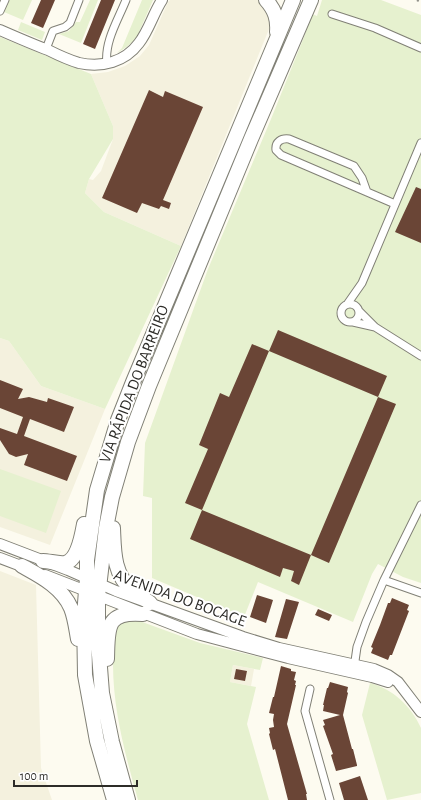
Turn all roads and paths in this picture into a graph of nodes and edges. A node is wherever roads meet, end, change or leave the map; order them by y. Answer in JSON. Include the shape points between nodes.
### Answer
{"nodes":[{"id":1,"x":5,"y":0,"type":"edge"},
{"id":2,"x":79,"y":0,"type":"edge"},
{"id":3,"x":126,"y":0,"type":"edge"},
{"id":4,"x":162,"y":0,"type":"edge"},
{"id":5,"x":266,"y":0,"type":"edge"},
{"id":6,"x":276,"y":0,"type":"edge"},
{"id":7,"x":292,"y":0,"type":"edge"},
{"id":8,"x":311,"y":0,"type":"edge"},
{"id":9,"x":0,"y":11,"type":"edge"},
{"id":10,"x":332,"y":14,"type":"dead end"},
{"id":11,"x":0,"y":30,"type":"edge"},
{"id":12,"x":275,"y":40,"type":"junction"},
{"id":13,"x":421,"y":48,"type":"edge"},
{"id":14,"x":46,"y":50,"type":"junction"},
{"id":15,"x":108,"y":64,"type":"junction"},
{"id":16,"x":421,"y":143,"type":"edge"},
{"id":17,"x":367,"y":192,"type":"junction"},
{"id":18,"x":395,"y":204,"type":"junction"},
{"id":19,"x":362,"y":282,"type":"junction"},
{"id":20,"x":348,"y":303,"type":"junction"},
{"id":21,"x":359,"y":310,"type":"junction"},
{"id":22,"x":353,"y":322,"type":"junction"},
{"id":23,"x":375,"y":327,"type":"junction"},
{"id":24,"x":421,"y":356,"type":"edge"},
{"id":25,"x":97,"y":490,"type":"junction"},
{"id":26,"x":112,"y":497,"type":"junction"},
{"id":27,"x":421,"y":505,"type":"edge"},
{"id":28,"x":0,"y":544,"type":"edge"},
{"id":29,"x":0,"y":558,"type":"edge"},
{"id":30,"x":43,"y":560,"type":"junction"},
{"id":31,"x":22,"y":566,"type":"junction"},
{"id":32,"x":384,"y":580,"type":"junction"},
{"id":33,"x":93,"y":587,"type":"junction"},
{"id":34,"x":421,"y":594,"type":"edge"},
{"id":35,"x":147,"y":608,"type":"junction"},
{"id":36,"x":354,"y":669,"type":"junction"},
{"id":37,"x":85,"y":675,"type":"junction"},
{"id":38,"x":310,"y":689,"type":"dead end"},
{"id":39,"x":102,"y":693,"type":"junction"},
{"id":40,"x":421,"y":712,"type":"edge"},
{"id":41,"x":114,"y":800,"type":"edge"},
{"id":42,"x":128,"y":800,"type":"edge"},
{"id":43,"x":330,"y":800,"type":"edge"}],
"edges":[{"from":1,"to":9,"type":"street"},
{"from":2,"to":14,"type":"street","via":[[70,23],[53,31]]},
{"from":3,"to":15,"type":"street","via":[[107,47]]},
{"from":4,"to":15,"type":"main road","via":[[140,43],[127,56]]},
{"from":5,"to":12,"type":"highway","via":[[276,16],[278,25]]},
{"from":6,"to":7,"type":"highway"},
{"from":7,"to":12,"type":"highway","name":"VIA RÁPIDA DO BARREIRO"},
{"from":8,"to":26,"type":"highway","name":"VIA RÁPIDA DO BARREIRO","via":[[149,386],[128,442]]},
{"from":10,"to":13,"type":"street","via":[[375,28]]},
{"from":11,"to":14,"type":"main road"},
{"from":12,"to":25,"type":"highway","name":"VIA RÁPIDA DO BARREIRO","via":[[130,389]]},
{"from":14,"to":15,"type":"main road","via":[[78,63]]},
{"from":16,"to":18,"type":"street"},
{"from":17,"to":17,"type":"street","via":[[354,166],[289,139],[284,138],[277,144],[276,150],[281,156]]},
{"from":17,"to":18,"type":"street"},
{"from":18,"to":19,"type":"street"},
{"from":19,"to":20,"type":"street"},
{"from":19,"to":21,"type":"street"},
{"from":20,"to":21,"type":"street","via":[[354,304]]},
{"from":20,"to":22,"type":"street","via":[[342,306],[341,315],[347,322]]},
{"from":21,"to":22,"type":"street","via":[[358,318]]},
{"from":21,"to":23,"type":"street"},
{"from":22,"to":23,"type":"street"},
{"from":23,"to":24,"type":"street"},
{"from":25,"to":30,"type":"highway","via":[[86,516],[76,552],[71,559],[66,563]]},
{"from":25,"to":33,"type":"highway","name":"VIA RÁPIDA DO BARREIRO","via":[[87,560]]},
{"from":26,"to":33,"type":"highway","name":"VIA RÁPIDA DO BARREIRO"},
{"from":26,"to":35,"type":"highway","via":[[114,555],[117,568]]},
{"from":27,"to":32,"type":"street"},
{"from":28,"to":30,"type":"main road","name":"AVENIDA DO BOCAGE"},
{"from":29,"to":31,"type":"main road","name":"AVENIDA DO BOCAGE"},
{"from":30,"to":33,"type":"main road","name":"AVENIDA DO BOCAGE"},
{"from":31,"to":33,"type":"main road","name":"AVENIDA DO BOCAGE"},
{"from":31,"to":37,"type":"highway","via":[[54,586],[70,607]]},
{"from":32,"to":34,"type":"street"},
{"from":32,"to":36,"type":"street","via":[[357,647]]},
{"from":33,"to":35,"type":"main road","name":"AVENIDA DO BOCAGE"},
{"from":33,"to":37,"type":"highway","name":"VIA RÁPIDA DO BARREIRO","via":[[84,616]]},
{"from":33,"to":39,"type":"highway","name":"VIA RÁPIDA DO BARREIRO"},
{"from":35,"to":36,"type":"main road","name":"AVENIDA DO BOCAGE"},
{"from":35,"to":39,"type":"highway","via":[[120,615],[111,626]]},
{"from":36,"to":40,"type":"main road","name":"AVENIDA DO BOCAGE","via":[[374,669],[388,675],[398,682]]},
{"from":37,"to":41,"type":"highway","name":"VIA RÁPIDA DO BARREIRO","via":[[97,741]]},
{"from":38,"to":43,"type":"street","via":[[305,711]]},
{"from":39,"to":42,"type":"highway","name":"VIA RÁPIDA DO BARREIRO"}]}
